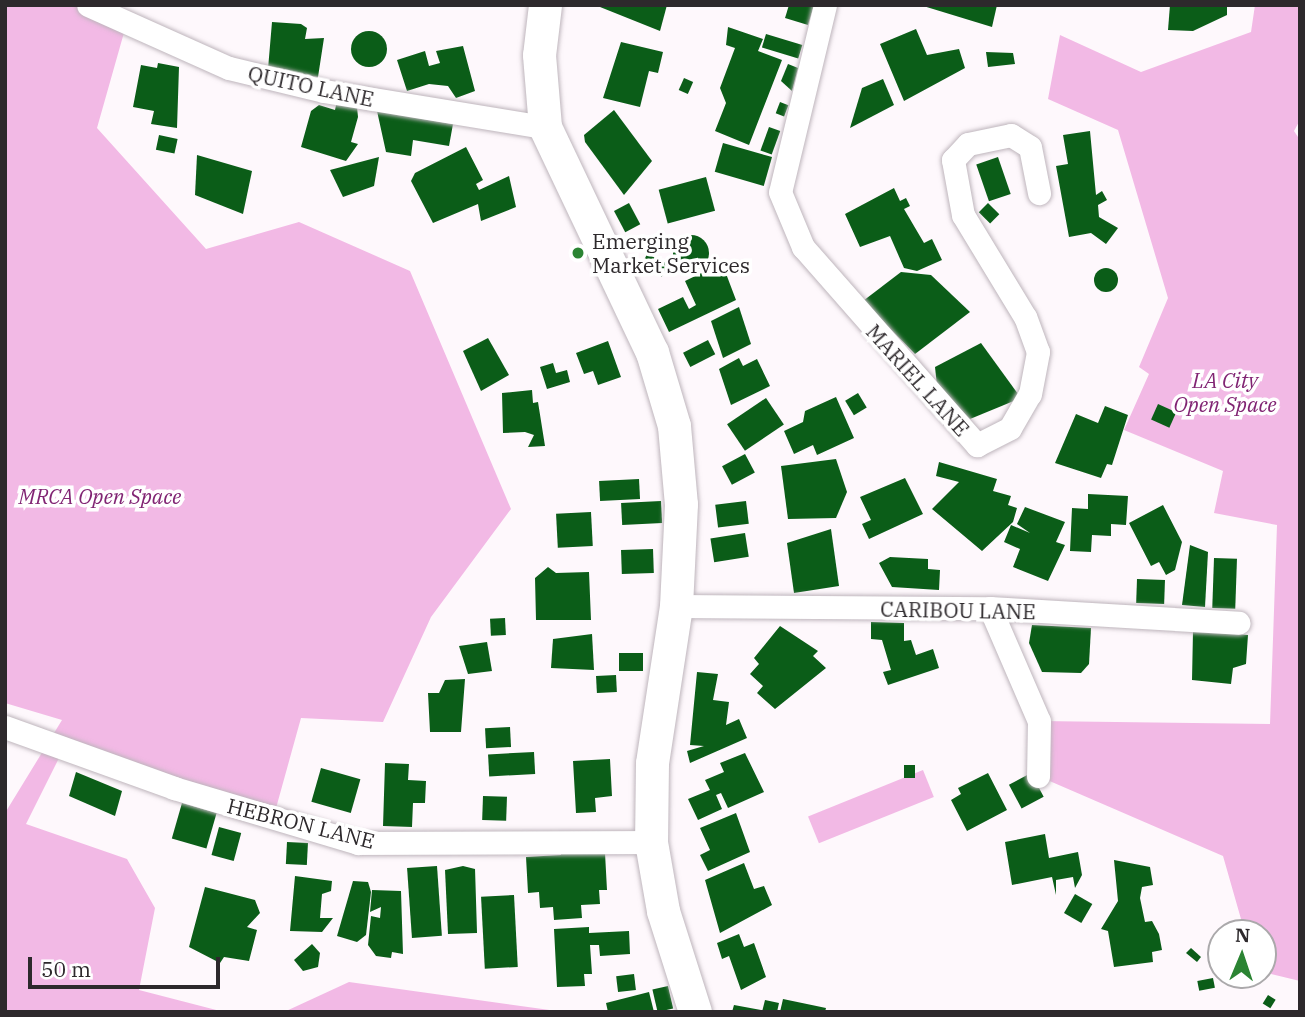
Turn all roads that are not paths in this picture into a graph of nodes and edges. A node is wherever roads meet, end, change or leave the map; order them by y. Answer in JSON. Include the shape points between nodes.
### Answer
{"nodes":[{"id":1,"x":88,"y":5,"type":"edge"},
{"id":2,"x":545,"y":5,"type":"edge"},
{"id":3,"x":825,"y":5,"type":"edge"},
{"id":4,"x":545,"y":127,"type":"junction"},
{"id":5,"x":1039,"y":193,"type":"dead end"},
{"id":6,"x":676,"y":606,"type":"junction"},
{"id":7,"x":990,"y":608,"type":"junction"},
{"id":8,"x":1239,"y":623,"type":"dead end"},
{"id":9,"x":5,"y":727,"type":"edge"},
{"id":10,"x":1038,"y":776,"type":"dead end"},
{"id":11,"x":651,"y":842,"type":"junction"},
{"id":12,"x":695,"y":1012,"type":"edge"}],
"edges":[{"from":1,"to":4,"type":"street","name":"QUITO LANE","via":[[229,68],[324,91]]},
{"from":2,"to":4,"type":"main road","via":[[539,55]]},
{"from":3,"to":5,"type":"street","name":"MARIEL LANE","via":[[780,192],[803,247],[977,445],[1010,428],[1030,394],[1038,352],[1025,317],[963,215],[953,160],[968,144],[1011,135],[1030,147]]},
{"from":4,"to":6,"type":"main road","via":[[652,352],[674,426],[681,505]]},
{"from":6,"to":7,"type":"street","name":"CARIBOU LANE"},
{"from":6,"to":11,"type":"main road","via":[[652,763]]},
{"from":7,"to":8,"type":"street","name":"CARIBOU LANE"},
{"from":7,"to":10,"type":"street","via":[[1040,721]]},
{"from":9,"to":11,"type":"street","name":"HEBRON LANE","via":[[174,789],[358,842]]},
{"from":11,"to":12,"type":"main road","via":[[663,911]]}]}
